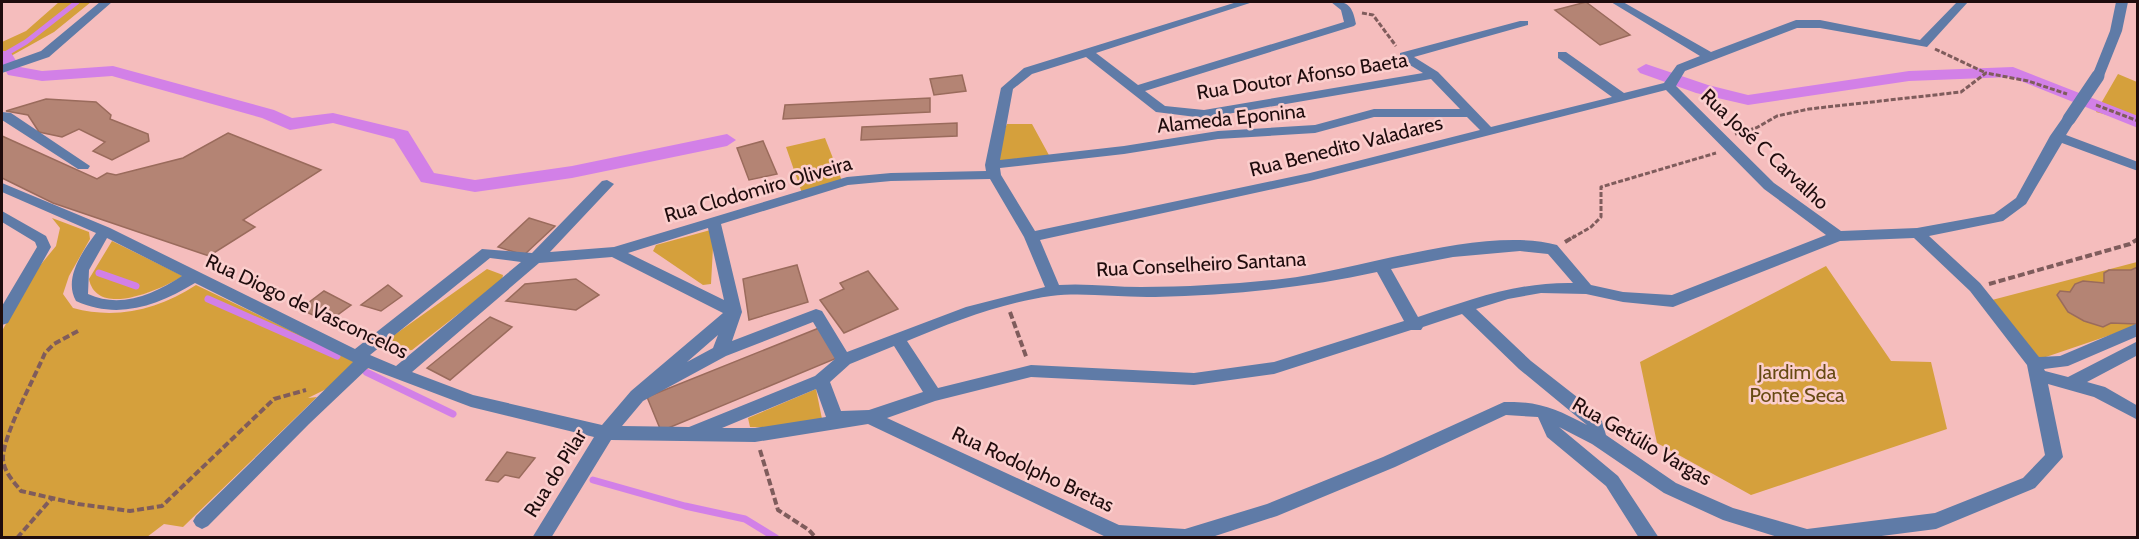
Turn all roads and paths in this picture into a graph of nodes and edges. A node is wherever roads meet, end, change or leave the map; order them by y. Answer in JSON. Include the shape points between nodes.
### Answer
{"nodes":[{"id":1,"x":106,"y":2,"type":"edge"},
{"id":2,"x":1247,"y":2,"type":"edge"},
{"id":3,"x":1616,"y":2,"type":"edge"},
{"id":4,"x":1963,"y":2,"type":"edge"},
{"id":5,"x":2122,"y":2,"type":"edge"},
{"id":6,"x":1342,"y":5,"type":"edge"},
{"id":7,"x":1524,"y":23,"type":"dead end"},
{"id":8,"x":1923,"y":44,"type":"junction"},
{"id":9,"x":1087,"y":52,"type":"junction"},
{"id":10,"x":1562,"y":55,"type":"dead end"},
{"id":11,"x":1404,"y":56,"type":"junction"},
{"id":12,"x":1708,"y":56,"type":"junction"},
{"id":13,"x":2,"y":69,"type":"edge"},
{"id":14,"x":1986,"y":73,"type":"junction"},
{"id":15,"x":1434,"y":75,"type":"junction"},
{"id":16,"x":1670,"y":84,"type":"junction"},
{"id":17,"x":1135,"y":90,"type":"junction"},
{"id":18,"x":2071,"y":96,"type":"dead end"},
{"id":19,"x":1621,"y":97,"type":"junction"},
{"id":20,"x":2093,"y":103,"type":"dead end"},
{"id":21,"x":1473,"y":113,"type":"junction"},
{"id":22,"x":2,"y":116,"type":"edge"},
{"id":23,"x":2138,"y":121,"type":"edge"},
{"id":24,"x":1488,"y":131,"type":"junction"},
{"id":25,"x":1719,"y":136,"type":"junction"},
{"id":26,"x":2057,"y":136,"type":"junction"},
{"id":27,"x":1731,"y":150,"type":"junction"},
{"id":28,"x":83,"y":166,"type":"dead end"},
{"id":29,"x":2138,"y":167,"type":"edge"},
{"id":30,"x":993,"y":170,"type":"junction"},
{"id":31,"x":607,"y":184,"type":"dead end"},
{"id":32,"x":2,"y":187,"type":"edge"},
{"id":33,"x":2,"y":216,"type":"edge"},
{"id":34,"x":713,"y":220,"type":"junction"},
{"id":35,"x":105,"y":231,"type":"junction"},
{"id":36,"x":1917,"y":233,"type":"junction"},
{"id":37,"x":1838,"y":236,"type":"junction"},
{"id":38,"x":1031,"y":237,"type":"junction"},
{"id":39,"x":2138,"y":239,"type":"edge"},
{"id":40,"x":1552,"y":249,"type":"junction"},
{"id":41,"x":614,"y":252,"type":"junction"},
{"id":42,"x":535,"y":258,"type":"junction"},
{"id":43,"x":1382,"y":267,"type":"junction"},
{"id":44,"x":194,"y":276,"type":"junction"},
{"id":45,"x":1975,"y":287,"type":"junction"},
{"id":46,"x":1586,"y":289,"type":"junction"},
{"id":47,"x":1054,"y":291,"type":"junction"},
{"id":48,"x":1006,"y":300,"type":"junction"},
{"id":49,"x":1465,"y":308,"type":"junction"},
{"id":50,"x":734,"y":312,"type":"junction"},
{"id":51,"x":2,"y":319,"type":"edge"},
{"id":52,"x":1415,"y":326,"type":"junction"},
{"id":53,"x":2138,"y":329,"type":"edge"},
{"id":54,"x":78,"y":331,"type":"dead end"},
{"id":55,"x":897,"y":338,"type":"junction"},
{"id":56,"x":2138,"y":347,"type":"edge"},
{"id":57,"x":720,"y":352,"type":"junction"},
{"id":58,"x":361,"y":358,"type":"junction"},
{"id":59,"x":844,"y":360,"type":"junction"},
{"id":60,"x":2037,"y":370,"type":"junction"},
{"id":61,"x":1031,"y":371,"type":"junction"},
{"id":62,"x":399,"y":374,"type":"junction"},
{"id":63,"x":821,"y":380,"type":"junction"},
{"id":64,"x":2072,"y":383,"type":"junction"},
{"id":65,"x":306,"y":390,"type":"dead end"},
{"id":66,"x":934,"y":395,"type":"junction"},
{"id":67,"x":637,"y":396,"type":"junction"},
{"id":68,"x":1544,"y":411,"type":"junction"},
{"id":69,"x":2138,"y":414,"type":"edge"},
{"id":70,"x":869,"y":417,"type":"junction"},
{"id":71,"x":606,"y":433,"type":"junction"},
{"id":72,"x":674,"y":433,"type":"junction"},
{"id":73,"x":755,"y":435,"type":"junction"},
{"id":74,"x":1598,"y":439,"type":"junction"},
{"id":75,"x":53,"y":498,"type":"junction"},
{"id":76,"x":202,"y":521,"type":"dead end"},
{"id":77,"x":17,"y":537,"type":"edge"},
{"id":78,"x":541,"y":537,"type":"edge"},
{"id":79,"x":816,"y":537,"type":"edge"},
{"id":80,"x":1185,"y":537,"type":"edge"},
{"id":81,"x":1650,"y":537,"type":"edge"}],
"edges":[{"from":1,"to":13,"type":"street","via":[[45,54]]},
{"from":2,"to":9,"type":"street"},
{"from":3,"to":12,"type":"street"},
{"from":4,"to":8,"type":"street"},
{"from":5,"to":26,"type":"street","bridge":true,"via":[[2116,31],[2098,76]]},
{"from":6,"to":11,"type":"path","via":[[1373,15]]},
{"from":6,"to":17,"type":"street","via":[[1350,24]]},
{"from":7,"to":11,"type":"street"},
{"from":8,"to":12,"type":"street","via":[[1804,23]]},
{"from":8,"to":14,"type":"path"},
{"from":9,"to":17,"type":"street","name":"Rua Doutor Afonso Baeta"},
{"from":9,"to":30,"type":"street","via":[[1028,71],[1007,88]]},
{"from":10,"to":19,"type":"street"},
{"from":11,"to":15,"type":"street"},
{"from":12,"to":16,"type":"street","via":[[1682,68]]},
{"from":14,"to":18,"type":"path","via":[[2028,81]]},
{"from":14,"to":25,"type":"path","via":[[1961,92],[1809,110],[1777,116],[1756,128]]},
{"from":15,"to":17,"type":"street","name":"Rua Doutor Afonso Baeta","via":[[1204,114],[1161,109]]},
{"from":15,"to":21,"type":"street"},
{"from":16,"to":19,"type":"street","name":"Rua Benedito Valadares"},
{"from":16,"to":25,"type":"street","name":"Rua José C Carvalho"},
{"from":19,"to":24,"type":"street","name":"Rua Benedito Valadares"},
{"from":20,"to":23,"type":"path"},
{"from":21,"to":24,"type":"street"},
{"from":21,"to":30,"type":"street","name":"Alameda Eponina","via":[[1374,113],[1314,129],[1218,135]]},
{"from":22,"to":28,"type":"street"},
{"from":24,"to":38,"type":"street","name":"Rua Benedito Valadares","via":[[1310,177]]},
{"from":25,"to":27,"type":"street","name":"Rua José C Carvalho"},
{"from":26,"to":29,"type":"street"},
{"from":26,"to":36,"type":"street","via":[[2021,201],[1998,218]]},
{"from":27,"to":37,"type":"street","name":"Rua José C Carvalho","via":[[1813,222]]},
{"from":27,"to":40,"type":"path","via":[[1683,160],[1601,186],[1605,206],[1599,222]]},
{"from":30,"to":34,"type":"street","name":"Rua Clodomiro Oliveira","via":[[847,181]]},
{"from":30,"to":38,"type":"street"},
{"from":31,"to":42,"type":"street"},
{"from":32,"to":35,"type":"street","name":"Rua Diogo de Vasconcelos"},
{"from":33,"to":51,"type":"street","via":[[41,239],[44,247]]},
{"from":34,"to":41,"type":"street","name":"Rua Clodomiro Oliveira"},
{"from":34,"to":50,"type":"street"},
{"from":35,"to":44,"type":"street","name":"Rua Diogo de Vasconcelos"},
{"from":35,"to":44,"type":"street","via":[[80,276],[81,297],[92,303],[112,306],[151,299]]},
{"from":36,"to":37,"type":"street"},
{"from":36,"to":45,"type":"street"},
{"from":37,"to":46,"type":"street","via":[[1673,300],[1623,297]]},
{"from":38,"to":47,"type":"street"},
{"from":39,"to":45,"type":"path","via":[[2045,270]]},
{"from":40,"to":43,"type":"street","name":"Rua Conselheiro Santana","via":[[1528,245],[1497,248]]},
{"from":40,"to":46,"type":"street"},
{"from":41,"to":42,"type":"street","name":"Rua Clodomiro Oliveira"},
{"from":41,"to":50,"type":"street"},
{"from":42,"to":58,"type":"street","name":"Rua Clodomiro Oliveira","via":[[487,253]]},
{"from":42,"to":62,"type":"street"},
{"from":43,"to":47,"type":"street","name":"Rua Conselheiro Santana","via":[[1284,284],[1142,292]]},
{"from":43,"to":52,"type":"street"},
{"from":44,"to":58,"type":"street","name":"Rua Diogo de Vasconcelos"},
{"from":45,"to":60,"type":"street"},
{"from":46,"to":49,"type":"street","via":[[1541,288]]},
{"from":47,"to":48,"type":"street","name":"Rua Conselheiro Santana"},
{"from":48,"to":55,"type":"street","name":"Rua Conselheiro Santana"},
{"from":48,"to":61,"type":"path"},
{"from":49,"to":52,"type":"street"},
{"from":49,"to":74,"type":"street","via":[[1594,420]]},
{"from":50,"to":57,"type":"street"},
{"from":50,"to":67,"type":"street"},
{"from":52,"to":61,"type":"street","via":[[1274,368],[1194,379]]},
{"from":53,"to":60,"type":"street"},
{"from":54,"to":75,"type":"path","via":[[45,352],[3,458],[6,471],[21,491]]},
{"from":55,"to":59,"type":"street","name":"Rua Conselheiro Santana"},
{"from":55,"to":66,"type":"street"},
{"from":56,"to":64,"type":"street"},
{"from":57,"to":59,"type":"street","via":[[816,315]]},
{"from":57,"to":67,"type":"street"},
{"from":58,"to":62,"type":"street","name":"Rua Diogo de Vasconcelos"},
{"from":58,"to":76,"type":"street","name":"Rua Clodomiro Oliveira"},
{"from":59,"to":63,"type":"street","name":"Rua Conselheiro Santana"},
{"from":60,"to":64,"type":"street"},
{"from":60,"to":74,"type":"street","name":"Rua Getúlio Vargas","via":[[2054,457],[2029,483],[1936,521],[1807,537],[1729,515],[1670,488]]},
{"from":61,"to":66,"type":"street"},
{"from":62,"to":71,"type":"street","name":"Rua Diogo de Vasconcelos","via":[[471,401]]},
{"from":63,"to":70,"type":"street","via":[[835,418]]},
{"from":63,"to":72,"type":"street","via":[[690,433]]},
{"from":64,"to":69,"type":"street","via":[[2114,399]]},
{"from":65,"to":75,"type":"path","via":[[274,399],[162,506],[130,511]]},
{"from":66,"to":70,"type":"street"},
{"from":67,"to":71,"type":"street","name":"Rua do Pilar"},
{"from":68,"to":74,"type":"street","name":"Rua Getúlio Vargas"},
{"from":68,"to":80,"type":"street","name":"Rua Getúlio Vargas","via":[[1504,409],[1271,511]]},
{"from":68,"to":81,"type":"street","via":[[1553,432],[1612,481]]},
{"from":70,"to":73,"type":"street"},
{"from":70,"to":80,"type":"street","name":"Rua Rodolpho Bretas","via":[[1117,532]]},
{"from":71,"to":72,"type":"street","name":"Rua Diogo de Vasconcelos"},
{"from":71,"to":78,"type":"street","name":"Rua do Pilar"},
{"from":72,"to":73,"type":"street"},
{"from":73,"to":79,"type":"path","via":[[778,510]]},
{"from":75,"to":77,"type":"path"}]}
